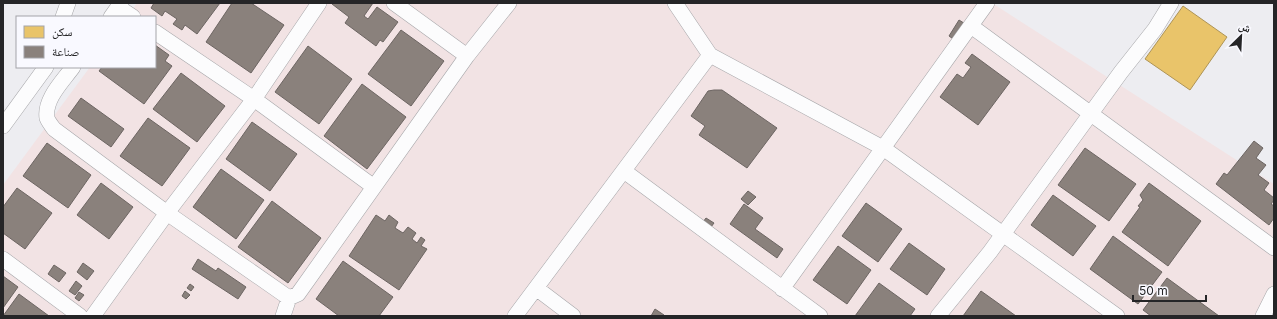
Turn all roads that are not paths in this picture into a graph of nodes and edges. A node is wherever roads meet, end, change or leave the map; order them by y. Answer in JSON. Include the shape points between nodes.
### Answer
{"nodes":[{"id":1,"x":68,"y":3,"type":"edge"},
{"id":2,"x":319,"y":3,"type":"edge"},
{"id":3,"x":394,"y":3,"type":"edge"},
{"id":4,"x":510,"y":3,"type":"edge"},
{"id":5,"x":675,"y":3,"type":"edge"},
{"id":6,"x":987,"y":3,"type":"edge"},
{"id":7,"x":1171,"y":3,"type":"edge"},
{"id":8,"x":117,"y":9,"type":"edge"},
{"id":9,"x":62,"y":16,"type":"edge"},
{"id":10,"x":130,"y":16,"type":"edge"},
{"id":11,"x":971,"y":26,"type":"junction"},
{"id":12,"x":156,"y":33,"type":"edge"},
{"id":13,"x":710,"y":55,"type":"junction"},
{"id":14,"x":466,"y":56,"type":"junction"},
{"id":15,"x":45,"y":68,"type":"edge"},
{"id":16,"x":72,"y":68,"type":"edge"},
{"id":17,"x":254,"y":99,"type":"junction"},
{"id":18,"x":1091,"y":114,"type":"junction"},
{"id":19,"x":3,"y":126,"type":"edge"},
{"id":20,"x":883,"y":148,"type":"junction"},
{"id":21,"x":624,"y":171,"type":"junction"},
{"id":22,"x":374,"y":187,"type":"junction"},
{"id":23,"x":167,"y":213,"type":"junction"},
{"id":24,"x":1003,"y":234,"type":"junction"},
{"id":25,"x":1274,"y":248,"type":"edge"},
{"id":26,"x":3,"y":259,"type":"edge"},
{"id":27,"x":536,"y":288,"type":"junction"},
{"id":28,"x":782,"y":289,"type":"junction"},
{"id":29,"x":1274,"y":294,"type":"edge"},
{"id":30,"x":289,"y":298,"type":"junction"},
{"id":31,"x":80,"y":316,"type":"edge"},
{"id":32,"x":94,"y":316,"type":"edge"},
{"id":33,"x":283,"y":316,"type":"edge"},
{"id":34,"x":515,"y":316,"type":"edge"},
{"id":35,"x":572,"y":316,"type":"edge"},
{"id":36,"x":820,"y":316,"type":"edge"},
{"id":37,"x":938,"y":316,"type":"edge"},
{"id":38,"x":1117,"y":316,"type":"edge"},
{"id":39,"x":1263,"y":316,"type":"edge"}],
"edges":[{"from":1,"to":9,"type":"street"},
{"from":2,"to":17,"type":"street"},
{"from":3,"to":14,"type":"street"},
{"from":4,"to":14,"type":"street"},
{"from":5,"to":13,"type":"street"},
{"from":6,"to":11,"type":"street"},
{"from":7,"to":18,"type":"street","via":[[1155,29]]},
{"from":8,"to":10,"type":"street"},
{"from":11,"to":18,"type":"street"},
{"from":11,"to":20,"type":"street"},
{"from":12,"to":17,"type":"street"},
{"from":13,"to":20,"type":"street"},
{"from":13,"to":21,"type":"street"},
{"from":14,"to":22,"type":"street"},
{"from":15,"to":19,"type":"street"},
{"from":16,"to":23,"type":"street","via":[[53,94],[47,108],[47,119],[50,124]]},
{"from":17,"to":22,"type":"street"},
{"from":17,"to":23,"type":"street"},
{"from":18,"to":24,"type":"street"},
{"from":18,"to":25,"type":"street"},
{"from":20,"to":24,"type":"street"},
{"from":20,"to":28,"type":"street"},
{"from":21,"to":27,"type":"street"},
{"from":21,"to":28,"type":"street"},
{"from":22,"to":30,"type":"street","via":[[298,294]]},
{"from":23,"to":30,"type":"street"},
{"from":23,"to":32,"type":"street"},
{"from":24,"to":37,"type":"street"},
{"from":24,"to":38,"type":"street"},
{"from":26,"to":31,"type":"street"},
{"from":27,"to":34,"type":"street"},
{"from":27,"to":35,"type":"street"},
{"from":28,"to":36,"type":"street"},
{"from":29,"to":39,"type":"street"},
{"from":30,"to":33,"type":"street"}]}
